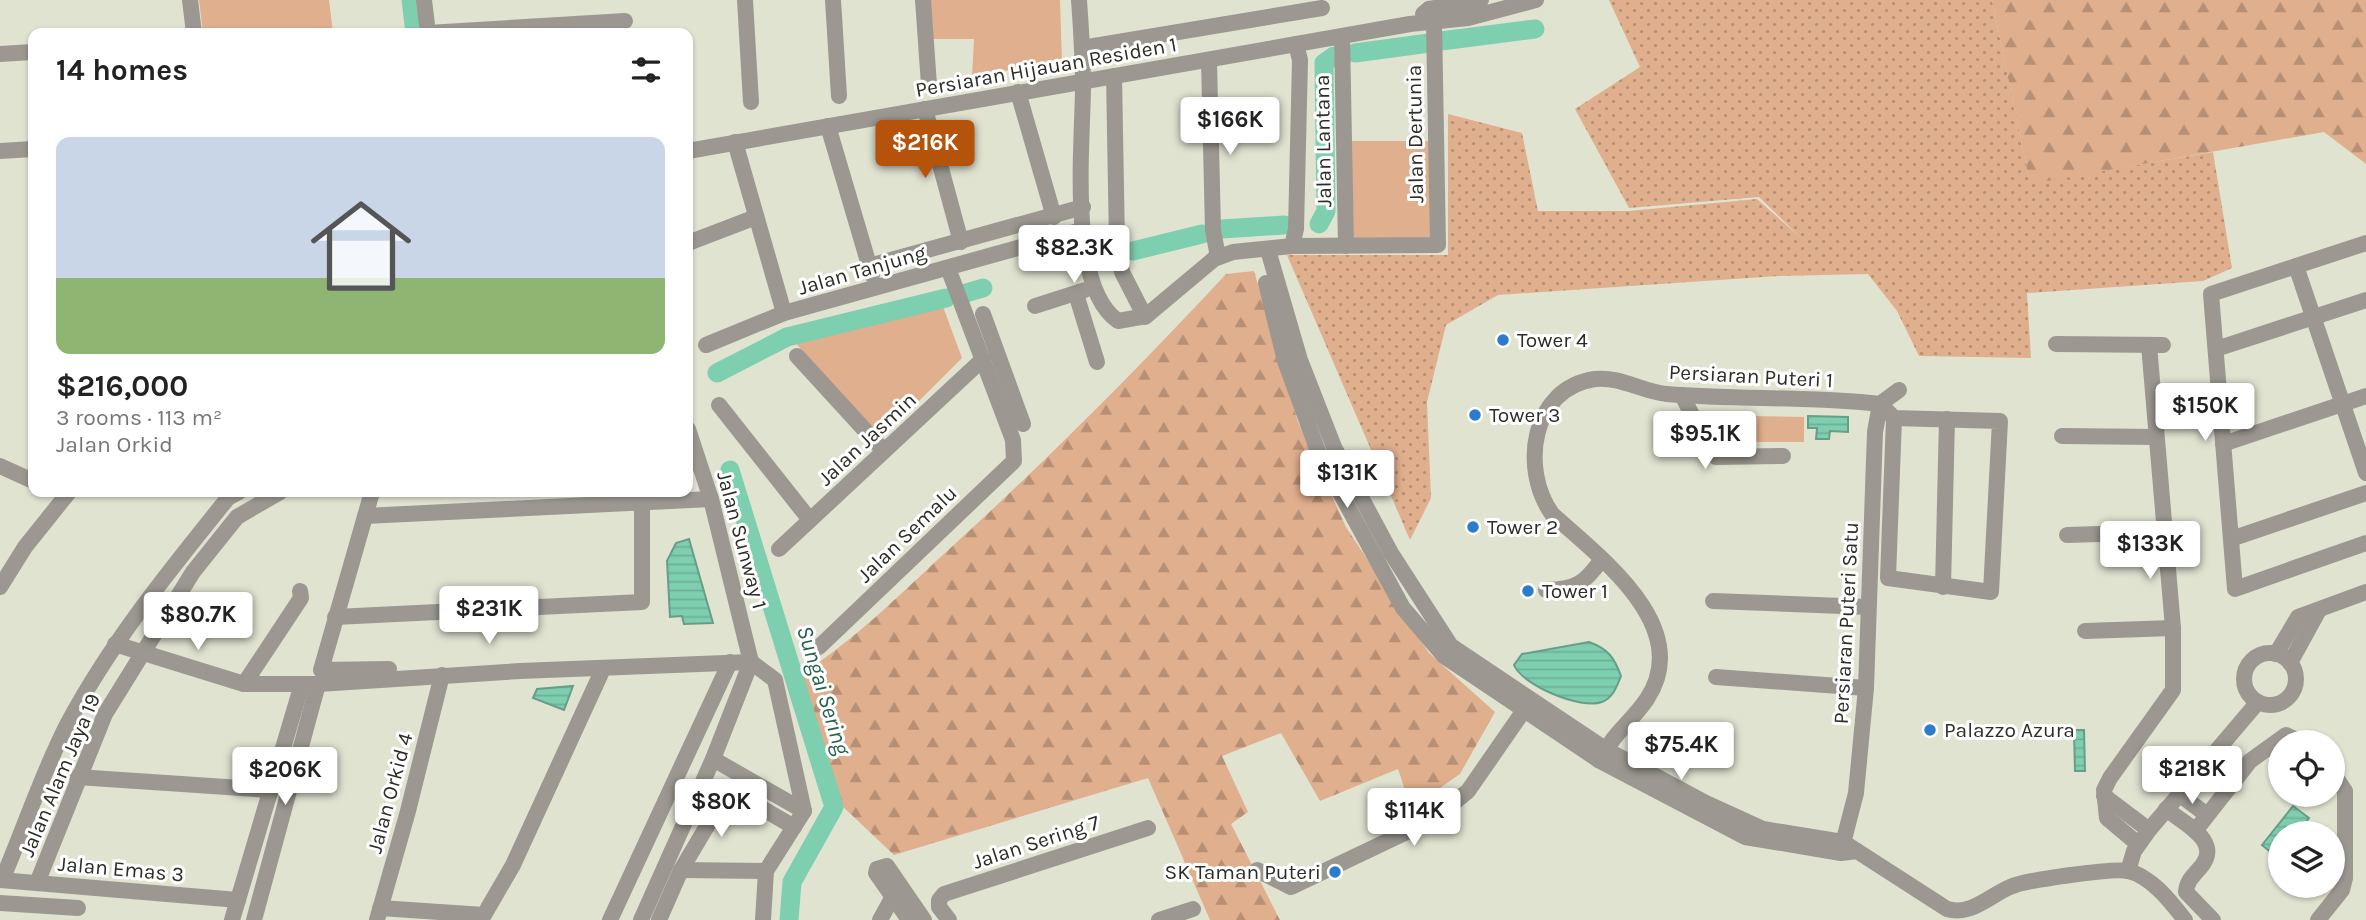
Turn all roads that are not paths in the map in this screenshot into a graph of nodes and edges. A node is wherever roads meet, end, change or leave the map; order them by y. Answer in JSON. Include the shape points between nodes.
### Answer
{"nodes":[{"id":1,"x":190,"y":0,"type":"edge"},
{"id":2,"x":424,"y":0,"type":"edge"},
{"id":3,"x":745,"y":0,"type":"edge"},
{"id":4,"x":833,"y":0,"type":"edge"},
{"id":5,"x":923,"y":0,"type":"edge"},
{"id":6,"x":1079,"y":0,"type":"edge"},
{"id":7,"x":1481,"y":0,"type":"edge"},
{"id":8,"x":1534,"y":0,"type":"edge"},
{"id":9,"x":1322,"y":8,"type":"dead end"},
{"id":10,"x":1432,"y":16,"type":"junction"},
{"id":11,"x":625,"y":21,"type":"dead end"},
{"id":12,"x":193,"y":28,"type":"edge"},
{"id":13,"x":427,"y":28,"type":"edge"},
{"id":14,"x":510,"y":28,"type":"edge"},
{"id":15,"x":1342,"y":36,"type":"junction"},
{"id":16,"x":1296,"y":44,"type":"junction"},
{"id":17,"x":1082,"y":48,"type":"junction"},
{"id":18,"x":28,"y":52,"type":"edge"},
{"id":19,"x":0,"y":54,"type":"edge"},
{"id":20,"x":1209,"y":61,"type":"junction"},
{"id":21,"x":1114,"y":76,"type":"junction"},
{"id":22,"x":1083,"y":81,"type":"junction"},
{"id":23,"x":929,"y":85,"type":"dead end"},
{"id":24,"x":1018,"y":92,"type":"junction"},
{"id":25,"x":839,"y":96,"type":"dead end"},
{"id":26,"x":751,"y":102,"type":"dead end"},
{"id":27,"x":925,"y":108,"type":"junction"},
{"id":28,"x":828,"y":126,"type":"junction"},
{"id":29,"x":735,"y":142,"type":"junction"},
{"id":30,"x":28,"y":149,"type":"edge"},
{"id":31,"x":693,"y":150,"type":"edge"},
{"id":32,"x":0,"y":151,"type":"edge"},
{"id":33,"x":1083,"y":207,"type":"junction"},
{"id":34,"x":1054,"y":216,"type":"junction"},
{"id":35,"x":756,"y":217,"type":"junction"},
{"id":36,"x":1082,"y":230,"type":"junction"},
{"id":37,"x":693,"y":241,"type":"edge"},
{"id":38,"x":961,"y":242,"type":"junction"},
{"id":39,"x":2366,"y":243,"type":"edge"},
{"id":40,"x":1292,"y":246,"type":"junction"},
{"id":41,"x":1346,"y":246,"type":"junction"},
{"id":42,"x":1263,"y":250,"type":"junction"},
{"id":43,"x":1218,"y":257,"type":"junction"},
{"id":44,"x":2296,"y":266,"type":"junction"},
{"id":45,"x":869,"y":267,"type":"junction"},
{"id":46,"x":948,"y":268,"type":"junction"},
{"id":47,"x":1094,"y":287,"type":"junction"},
{"id":48,"x":875,"y":288,"type":"junction"},
{"id":49,"x":1076,"y":294,"type":"junction"},
{"id":50,"x":2366,"y":300,"type":"edge"},
{"id":51,"x":1035,"y":306,"type":"dead end"},
{"id":52,"x":784,"y":313,"type":"junction"},
{"id":53,"x":983,"y":314,"type":"dead end"},
{"id":54,"x":1145,"y":317,"type":"junction"},
{"id":55,"x":2314,"y":317,"type":"junction"},
{"id":56,"x":2056,"y":344,"type":"dead end"},
{"id":57,"x":706,"y":345,"type":"dead end"},
{"id":58,"x":2216,"y":349,"type":"junction"},
{"id":59,"x":797,"y":356,"type":"dead end"},
{"id":60,"x":983,"y":359,"type":"junction"},
{"id":61,"x":1097,"y":362,"type":"dead end"},
{"id":62,"x":1899,"y":390,"type":"dead end"},
{"id":63,"x":1682,"y":395,"type":"junction"},
{"id":64,"x":2366,"y":396,"type":"edge"},
{"id":65,"x":1880,"y":404,"type":"junction"},
{"id":66,"x":2343,"y":404,"type":"junction"},
{"id":67,"x":719,"y":405,"type":"dead end"},
{"id":68,"x":1894,"y":418,"type":"junction"},
{"id":69,"x":1947,"y":419,"type":"junction"},
{"id":70,"x":1023,"y":424,"type":"dead end"},
{"id":71,"x":2062,"y":436,"type":"dead end"},
{"id":72,"x":2156,"y":437,"type":"junction"},
{"id":73,"x":693,"y":444,"type":"edge"},
{"id":74,"x":2223,"y":444,"type":"junction"},
{"id":75,"x":884,"y":451,"type":"junction"},
{"id":76,"x":1783,"y":456,"type":"dead end"},
{"id":77,"x":0,"y":466,"type":"edge"},
{"id":78,"x":2366,"y":473,"type":"edge"},
{"id":79,"x":28,"y":479,"type":"edge"},
{"id":80,"x":2366,"y":493,"type":"edge"},
{"id":81,"x":55,"y":497,"type":"edge"},
{"id":82,"x":56,"y":497,"type":"edge"},
{"id":83,"x":230,"y":497,"type":"edge"},
{"id":84,"x":271,"y":497,"type":"edge"},
{"id":85,"x":371,"y":497,"type":"edge"},
{"id":86,"x":711,"y":499,"type":"junction"},
{"id":87,"x":642,"y":503,"type":"junction"},
{"id":88,"x":365,"y":516,"type":"junction"},
{"id":89,"x":810,"y":520,"type":"junction"},
{"id":90,"x":2164,"y":532,"type":"junction"},
{"id":91,"x":2067,"y":535,"type":"dead end"},
{"id":92,"x":2231,"y":539,"type":"junction"},
{"id":93,"x":2366,"y":543,"type":"edge"},
{"id":94,"x":779,"y":549,"type":"dead end"},
{"id":95,"x":1602,"y":559,"type":"junction"},
{"id":96,"x":0,"y":570,"type":"edge"},
{"id":97,"x":0,"y":587,"type":"edge"},
{"id":98,"x":1943,"y":587,"type":"junction"},
{"id":99,"x":1546,"y":590,"type":"dead end"},
{"id":100,"x":300,"y":592,"type":"dead end"},
{"id":101,"x":2366,"y":592,"type":"edge"},
{"id":102,"x":1713,"y":601,"type":"dead end"},
{"id":103,"x":1868,"y":607,"type":"junction"},
{"id":104,"x":2319,"y":610,"type":"junction"},
{"id":105,"x":335,"y":617,"type":"junction"},
{"id":106,"x":2173,"y":628,"type":"junction"},
{"id":107,"x":2085,"y":631,"type":"dead end"},
{"id":108,"x":115,"y":644,"type":"junction"},
{"id":109,"x":819,"y":647,"type":"dead end"},
{"id":110,"x":142,"y":653,"type":"junction"},
{"id":111,"x":2276,"y":653,"type":"junction"},
{"id":112,"x":650,"y":654,"type":"dead end"},
{"id":113,"x":730,"y":662,"type":"junction"},
{"id":114,"x":751,"y":662,"type":"junction"},
{"id":115,"x":2290,"y":663,"type":"junction"},
{"id":116,"x":603,"y":669,"type":"junction"},
{"id":117,"x":442,"y":676,"type":"junction"},
{"id":118,"x":1716,"y":677,"type":"dead end"},
{"id":119,"x":244,"y":684,"type":"junction"},
{"id":120,"x":302,"y":684,"type":"junction"},
{"id":121,"x":318,"y":684,"type":"junction"},
{"id":122,"x":1866,"y":688,"type":"junction"},
{"id":123,"x":2258,"y":702,"type":"junction"},
{"id":124,"x":1527,"y":706,"type":"junction"},
{"id":125,"x":2268,"y":746,"type":"edge"},
{"id":126,"x":1602,"y":755,"type":"junction"},
{"id":127,"x":713,"y":759,"type":"junction"},
{"id":128,"x":77,"y":777,"type":"junction"},
{"id":129,"x":271,"y":790,"type":"junction"},
{"id":130,"x":2179,"y":794,"type":"junction"},
{"id":131,"x":2104,"y":796,"type":"junction"},
{"id":132,"x":2345,"y":807,"type":"edge"},
{"id":133,"x":2166,"y":809,"type":"junction"},
{"id":134,"x":804,"y":811,"type":"junction"},
{"id":135,"x":2207,"y":815,"type":"junction"},
{"id":136,"x":794,"y":827,"type":"junction"},
{"id":137,"x":1149,"y":828,"type":"dead end"},
{"id":138,"x":2149,"y":830,"type":"junction"},
{"id":139,"x":2195,"y":831,"type":"junction"},
{"id":140,"x":681,"y":832,"type":"junction"},
{"id":141,"x":698,"y":842,"type":"junction"},
{"id":142,"x":2138,"y":844,"type":"junction"},
{"id":143,"x":1847,"y":849,"type":"junction"},
{"id":144,"x":681,"y":870,"type":"junction"},
{"id":145,"x":1257,"y":870,"type":"dead end"},
{"id":146,"x":766,"y":871,"type":"junction"},
{"id":147,"x":2128,"y":871,"type":"junction"},
{"id":148,"x":1,"y":880,"type":"edge"},
{"id":149,"x":37,"y":883,"type":"junction"},
{"id":150,"x":897,"y":894,"type":"junction"},
{"id":151,"x":238,"y":900,"type":"junction"},
{"id":152,"x":0,"y":903,"type":"edge"},
{"id":153,"x":78,"y":908,"type":"dead end"},
{"id":154,"x":1194,"y":909,"type":"dead end"},
{"id":155,"x":378,"y":914,"type":"edge"},
{"id":156,"x":642,"y":919,"type":"edge"},
{"id":157,"x":232,"y":920,"type":"edge"},
{"id":158,"x":254,"y":920,"type":"edge"},
{"id":159,"x":610,"y":920,"type":"edge"},
{"id":160,"x":660,"y":920,"type":"edge"},
{"id":161,"x":763,"y":920,"type":"edge"},
{"id":162,"x":880,"y":920,"type":"edge"},
{"id":163,"x":909,"y":920,"type":"edge"},
{"id":164,"x":923,"y":920,"type":"edge"},
{"id":165,"x":949,"y":920,"type":"edge"},
{"id":166,"x":1159,"y":920,"type":"edge"},
{"id":167,"x":2185,"y":920,"type":"edge"},
{"id":168,"x":2213,"y":920,"type":"edge"},
{"id":169,"x":2318,"y":920,"type":"edge"}],
"edges":[{"from":1,"to":12,"type":"street"},
{"from":2,"to":13,"type":"street"},
{"from":3,"to":26,"type":"street"},
{"from":4,"to":25,"type":"street"},
{"from":5,"to":23,"type":"street"},
{"from":6,"to":17,"type":"street"},
{"from":7,"to":10,"type":"street","name":"Persiaran Hijauan Residen 1"},
{"from":8,"to":10,"type":"street","name":"Persiaran Hijauan Residen 1","via":[[1485,15]]},
{"from":9,"to":17,"type":"street"},
{"from":10,"to":15,"type":"street","name":"Persiaran Hijauan Residen 1"},
{"from":10,"to":41,"type":"street","name":"Jalan Dertunia","via":[[1438,245]]},
{"from":11,"to":14,"type":"street"},
{"from":15,"to":16,"type":"street","name":"Persiaran Hijauan Residen 1"},
{"from":15,"to":41,"type":"street","name":"Jalan Lantana"},
{"from":16,"to":20,"type":"street","name":"Persiaran Hijauan Residen 1"},
{"from":16,"to":40,"type":"street","via":[[1300,60]]},
{"from":17,"to":22,"type":"street"},
{"from":18,"to":19,"type":"street"},
{"from":20,"to":21,"type":"street","name":"Persiaran Hijauan Residen 1"},
{"from":20,"to":43,"type":"street","via":[[1213,230]]},
{"from":21,"to":22,"type":"street","name":"Persiaran Hijauan Residen 1"},
{"from":21,"to":54,"type":"street","via":[[1117,243],[1122,272]]},
{"from":22,"to":24,"type":"street","name":"Persiaran Hijauan Residen 1"},
{"from":22,"to":33,"type":"street"},
{"from":24,"to":27,"type":"street","name":"Persiaran Hijauan Residen 1"},
{"from":24,"to":34,"type":"street"},
{"from":27,"to":28,"type":"street","name":"Persiaran Hijauan Residen 1"},
{"from":27,"to":38,"type":"street"},
{"from":28,"to":29,"type":"street","name":"Persiaran Hijauan Residen 1"},
{"from":28,"to":45,"type":"street"},
{"from":29,"to":31,"type":"street","name":"Persiaran Hijauan Residen 1"},
{"from":29,"to":35,"type":"street","name":"Jalan Tanjung"},
{"from":30,"to":32,"type":"street"},
{"from":33,"to":34,"type":"street"},
{"from":33,"to":36,"type":"street"},
{"from":34,"to":38,"type":"street"},
{"from":35,"to":37,"type":"street"},
{"from":35,"to":52,"type":"street","name":"Jalan Tanjung"},
{"from":36,"to":46,"type":"street","name":"Jalan Tanjung"},
{"from":36,"to":47,"type":"street"},
{"from":38,"to":45,"type":"street"},
{"from":39,"to":44,"type":"street"},
{"from":40,"to":41,"type":"street"},
{"from":40,"to":42,"type":"street"},
{"from":42,"to":43,"type":"street"},
{"from":42,"to":124,"type":"street","via":[[1334,447],[1391,553],[1451,646]]},
{"from":42,"to":124,"type":"street","via":[[1285,361],[1319,454],[1404,608],[1444,656]]},
{"from":43,"to":54,"type":"street"},
{"from":44,"to":55,"type":"street"},
{"from":44,"to":58,"type":"street","via":[[2211,294]]},
{"from":45,"to":48,"type":"street"},
{"from":46,"to":48,"type":"street","name":"Jalan Tanjung"},
{"from":46,"to":60,"type":"street"},
{"from":47,"to":49,"type":"street"},
{"from":47,"to":54,"type":"street","via":[[1101,305],[1118,321]]},
{"from":48,"to":52,"type":"street","name":"Jalan Tanjung"},
{"from":49,"to":51,"type":"street"},
{"from":49,"to":61,"type":"street"},
{"from":50,"to":55,"type":"street"},
{"from":52,"to":57,"type":"street"},
{"from":53,"to":70,"type":"street"},
{"from":55,"to":58,"type":"street"},
{"from":55,"to":66,"type":"street"},
{"from":56,"to":72,"type":"street","via":[[2156,345]]},
{"from":58,"to":74,"type":"street"},
{"from":59,"to":75,"type":"street"},
{"from":60,"to":75,"type":"street","name":"Jalan Jasmin"},
{"from":60,"to":109,"type":"street","name":"Jalan Semalu","via":[[1015,447],[1014,461]]},
{"from":62,"to":65,"type":"street"},
{"from":63,"to":65,"type":"street","name":"Persiaran Puteri 1"},
{"from":63,"to":76,"type":"street","via":[[1716,457]]},
{"from":63,"to":95,"type":"street","name":"Persiaran Puteri 1","via":[[1597,379],[1574,385],[1545,410],[1535,452],[1535,480],[1541,499]]},
{"from":64,"to":66,"type":"street"},
{"from":65,"to":68,"type":"street"},
{"from":65,"to":103,"type":"street","name":"Persiaran Puteri Satu"},
{"from":66,"to":74,"type":"street"},
{"from":66,"to":78,"type":"street"},
{"from":67,"to":89,"type":"street"},
{"from":68,"to":69,"type":"street"},
{"from":68,"to":98,"type":"street","via":[[1887,575],[1892,581]]},
{"from":69,"to":98,"type":"street"},
{"from":69,"to":98,"type":"street","via":[[2000,421],[1991,592]]},
{"from":71,"to":72,"type":"street"},
{"from":72,"to":90,"type":"street"},
{"from":73,"to":86,"type":"street","name":"Jalan Sunway 1"},
{"from":74,"to":92,"type":"street"},
{"from":75,"to":89,"type":"street","name":"Jalan Jasmin"},
{"from":77,"to":79,"type":"street"},
{"from":80,"to":92,"type":"street"},
{"from":81,"to":96,"type":"street"},
{"from":82,"to":97,"type":"street"},
{"from":83,"to":108,"type":"street"},
{"from":84,"to":110,"type":"street","name":"Jalan Alam Jaya 19","via":[[237,517],[193,572]]},
{"from":85,"to":88,"type":"street"},
{"from":86,"to":87,"type":"street"},
{"from":86,"to":114,"type":"street","name":"Jalan Sunway 1"},
{"from":87,"to":88,"type":"street"},
{"from":87,"to":105,"type":"street","via":[[642,602]]},
{"from":88,"to":105,"type":"street"},
{"from":89,"to":94,"type":"street","name":"Jalan Jasmin"},
{"from":90,"to":91,"type":"street"},
{"from":90,"to":106,"type":"street"},
{"from":92,"to":93,"type":"street","via":[[2235,589]]},
{"from":95,"to":99,"type":"street","via":[[1579,586]]},
{"from":95,"to":126,"type":"street","name":"Persiaran Puteri 1","via":[[1636,593],[1654,624],[1658,648],[1657,671],[1648,697]]},
{"from":100,"to":119,"type":"street"},
{"from":101,"to":104,"type":"street"},
{"from":102,"to":103,"type":"street"},
{"from":103,"to":122,"type":"street","name":"Persiaran Puteri Satu"},
{"from":104,"to":111,"type":"street","via":[[2298,617]]},
{"from":104,"to":115,"type":"street"},
{"from":105,"to":112,"type":"street","via":[[321,670]]},
{"from":106,"to":107,"type":"street"},
{"from":106,"to":131,"type":"street","via":[[2173,690],[2110,778]]},
{"from":108,"to":110,"type":"street"},
{"from":108,"to":148,"type":"street","via":[[66,726]]},
{"from":110,"to":119,"type":"street"},
{"from":110,"to":128,"type":"street","name":"Jalan Alam Jaya 19","via":[[105,713]]},
{"from":111,"to":115,"type":"street"},
{"from":111,"to":123,"type":"street","via":[[2260,655],[2247,666],[2246,690]]},
{"from":113,"to":114,"type":"street"},
{"from":113,"to":116,"type":"street"},
{"from":113,"to":159,"type":"street"},
{"from":114,"to":127,"type":"street"},
{"from":114,"to":134,"type":"street","via":[[775,680]]},
{"from":115,"to":123,"type":"street","via":[[2296,679],[2290,695],[2275,704]]},
{"from":116,"to":117,"type":"street"},
{"from":116,"to":155,"type":"street","via":[[513,865],[484,915]]},
{"from":117,"to":121,"type":"street"},
{"from":117,"to":155,"type":"street","name":"Jalan Orkid 4"},
{"from":118,"to":122,"type":"street"},
{"from":119,"to":120,"type":"street"},
{"from":120,"to":121,"type":"street"},
{"from":120,"to":129,"type":"street"},
{"from":121,"to":158,"type":"street"},
{"from":122,"to":143,"type":"street","name":"Persiaran Puteri Satu"},
{"from":123,"to":130,"type":"street"},
{"from":124,"to":126,"type":"street"},
{"from":124,"to":145,"type":"street","via":[[1468,791],[1434,819],[1291,887]]},
{"from":125,"to":135,"type":"street"},
{"from":126,"to":143,"type":"street","via":[[1763,828]]},
{"from":127,"to":134,"type":"street"},
{"from":127,"to":140,"type":"street"},
{"from":128,"to":129,"type":"street"},
{"from":128,"to":149,"type":"street","name":"Jalan Alam Jaya 19"},
{"from":129,"to":151,"type":"street"},
{"from":130,"to":133,"type":"street"},
{"from":130,"to":135,"type":"street"},
{"from":131,"to":138,"type":"street"},
{"from":131,"to":142,"type":"street","via":[[2107,818]]},
{"from":132,"to":169,"type":"street","via":[[2345,878],[2342,890]]},
{"from":133,"to":138,"type":"street"},
{"from":133,"to":139,"type":"street"},
{"from":134,"to":136,"type":"street"},
{"from":135,"to":139,"type":"street"},
{"from":136,"to":141,"type":"street","via":[[729,789]]},
{"from":136,"to":146,"type":"street"},
{"from":137,"to":165,"type":"street","name":"Jalan Sering 7","via":[[944,894],[939,907]]},
{"from":138,"to":142,"type":"street"},
{"from":139,"to":168,"type":"street","via":[[2209,847],[2208,860],[2186,883],[2186,892]]},
{"from":140,"to":141,"type":"street"},
{"from":140,"to":156,"type":"street"},
{"from":141,"to":144,"type":"street"},
{"from":142,"to":147,"type":"street"},
{"from":143,"to":147,"type":"street","via":[[1958,912],[2013,885]]},
{"from":144,"to":146,"type":"street"},
{"from":144,"to":160,"type":"street"},
{"from":146,"to":161,"type":"street"},
{"from":147,"to":167,"type":"street","via":[[2150,882]]},
{"from":148,"to":149,"type":"street","name":"Jalan Emas 3"},
{"from":149,"to":151,"type":"street","name":"Jalan Emas 3"},
{"from":150,"to":162,"type":"street"},
{"from":150,"to":163,"type":"street"},
{"from":150,"to":164,"type":"street"},
{"from":151,"to":157,"type":"street"},
{"from":152,"to":153,"type":"street"},
{"from":154,"to":166,"type":"street"},
{"from":156,"to":160,"type":"street"}]}
